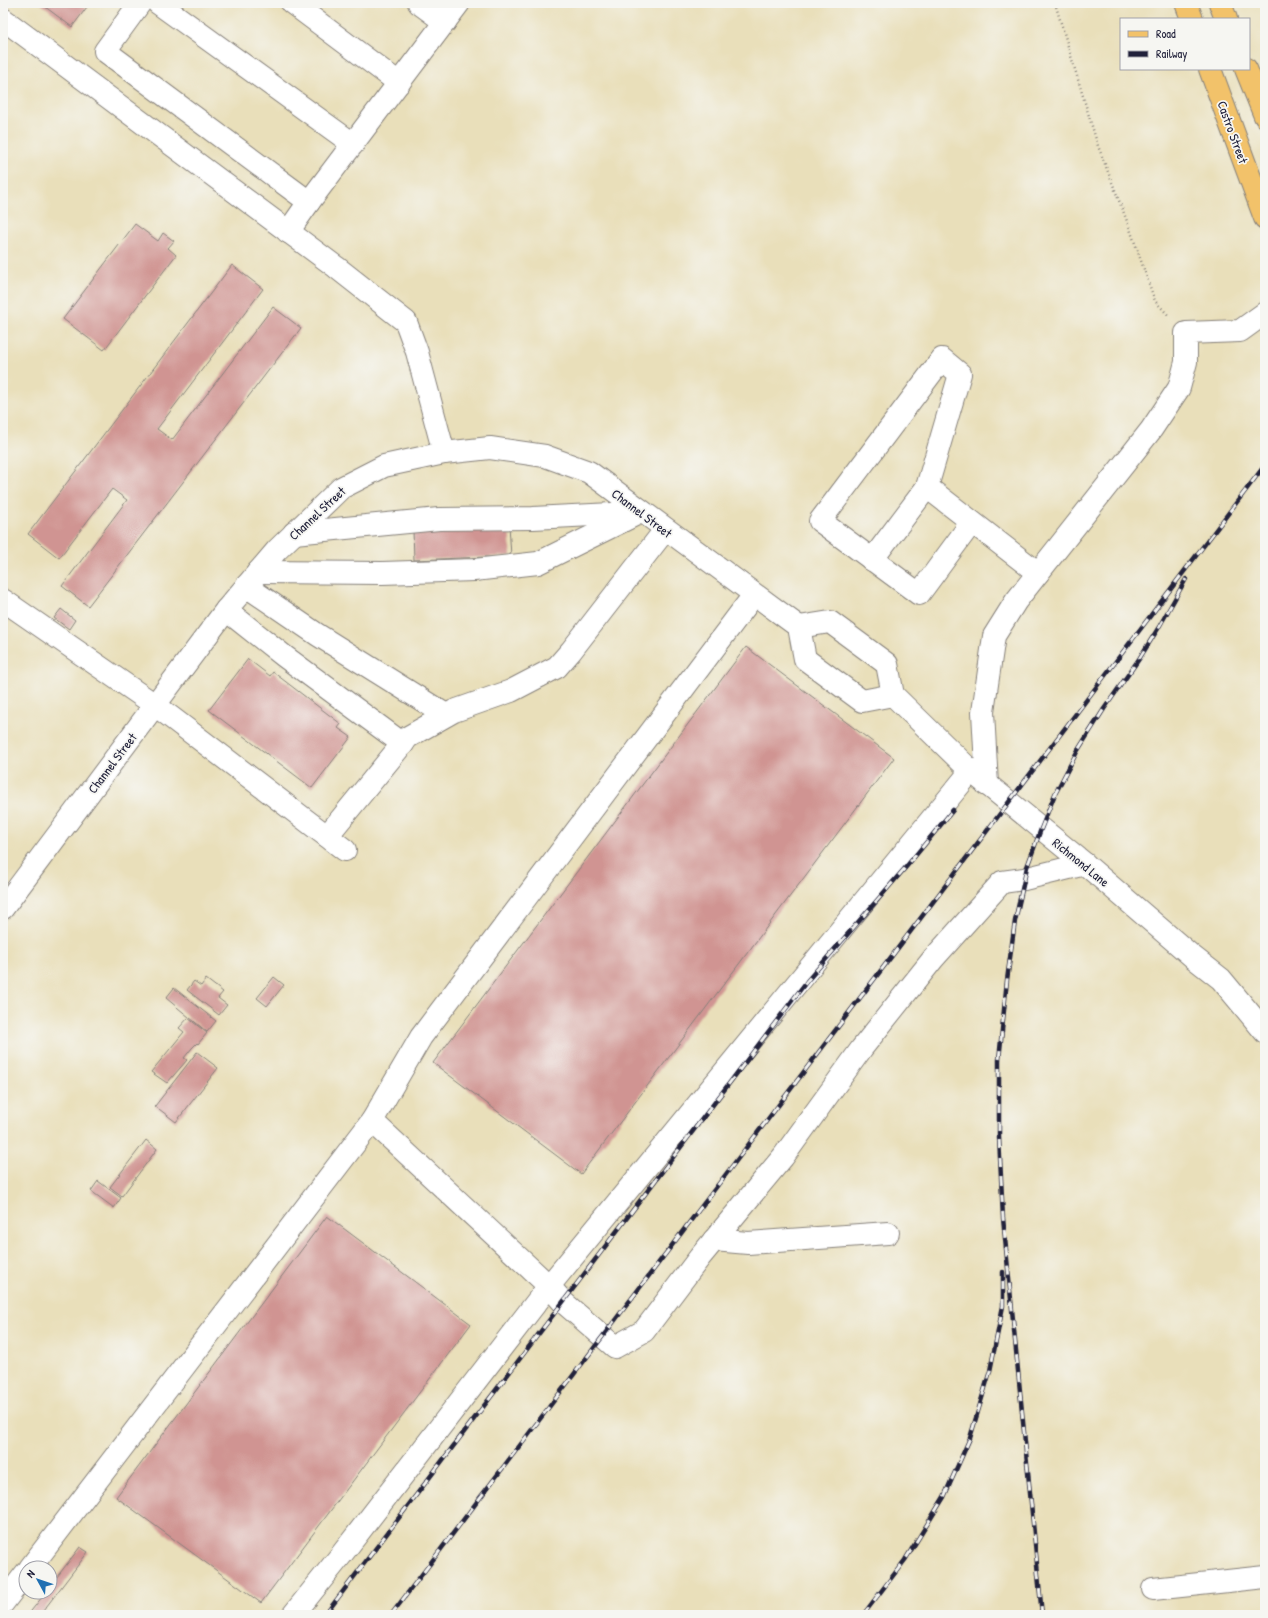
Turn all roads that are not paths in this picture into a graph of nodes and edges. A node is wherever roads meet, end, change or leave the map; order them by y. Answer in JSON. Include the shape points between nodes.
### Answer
{"nodes":[{"id":1,"x":140,"y":3,"type":"edge"},
{"id":2,"x":158,"y":3,"type":"edge"},
{"id":3,"x":292,"y":3,"type":"edge"},
{"id":4,"x":419,"y":3,"type":"edge"},
{"id":5,"x":458,"y":3,"type":"edge"},
{"id":6,"x":1186,"y":3,"type":"edge"},
{"id":7,"x":1220,"y":3,"type":"edge"},
{"id":8,"x":1192,"y":18,"type":"edge"},
{"id":9,"x":1226,"y":18,"type":"edge"},
{"id":10,"x":3,"y":19,"type":"edge"},
{"id":11,"x":445,"y":22,"type":"junction"},
{"id":12,"x":1210,"y":70,"type":"edge"},
{"id":13,"x":1246,"y":70,"type":"edge"},
{"id":14,"x":399,"y":83,"type":"junction"},
{"id":15,"x":1265,"y":116,"type":"edge"},
{"id":16,"x":353,"y":144,"type":"junction"},
{"id":17,"x":309,"y":202,"type":"junction"},
{"id":18,"x":1265,"y":218,"type":"edge"},
{"id":19,"x":288,"y":232,"type":"junction"},
{"id":20,"x":1265,"y":313,"type":"edge"},
{"id":21,"x":444,"y":453,"type":"junction"},
{"id":22,"x":927,"y":487,"type":"junction"},
{"id":23,"x":641,"y":512,"type":"junction"},
{"id":24,"x":972,"y":522,"type":"junction"},
{"id":25,"x":665,"y":530,"type":"junction"},
{"id":26,"x":294,"y":533,"type":"junction"},
{"id":27,"x":872,"y":560,"type":"junction"},
{"id":28,"x":1038,"y":573,"type":"junction"},
{"id":29,"x":252,"y":579,"type":"junction"},
{"id":30,"x":754,"y":595,"type":"junction"},
{"id":31,"x":3,"y":600,"type":"edge"},
{"id":32,"x":226,"y":610,"type":"junction"},
{"id":33,"x":799,"y":627,"type":"junction"},
{"id":34,"x":893,"y":695,"type":"junction"},
{"id":35,"x":155,"y":705,"type":"junction"},
{"id":36,"x":446,"y":715,"type":"junction"},
{"id":37,"x":403,"y":744,"type":"junction"},
{"id":38,"x":971,"y":771,"type":"junction"},
{"id":39,"x":987,"y":785,"type":"junction"},
{"id":40,"x":327,"y":836,"type":"junction"},
{"id":41,"x":345,"y":850,"type":"dead end"},
{"id":42,"x":1085,"y":864,"type":"junction"},
{"id":43,"x":3,"y":908,"type":"edge"},
{"id":44,"x":1265,"y":1032,"type":"edge"},
{"id":45,"x":372,"y":1121,"type":"junction"},
{"id":46,"x":888,"y":1232,"type":"dead end"},
{"id":47,"x":714,"y":1240,"type":"junction"},
{"id":48,"x":549,"y":1286,"type":"junction"},
{"id":49,"x":36,"y":1560,"type":"edge"},
{"id":50,"x":1265,"y":1577,"type":"edge"},
{"id":51,"x":18,"y":1584,"type":"edge"},
{"id":52,"x":1154,"y":1589,"type":"dead end"},
{"id":53,"x":3,"y":1604,"type":"edge"},
{"id":54,"x":293,"y":1615,"type":"edge"}],
"edges":[{"from":1,"to":17,"type":"street","via":[[105,51]]},
{"from":2,"to":16,"type":"street"},
{"from":3,"to":14,"type":"street"},
{"from":4,"to":11,"type":"street"},
{"from":5,"to":11,"type":"street"},
{"from":6,"to":8,"type":"main road"},
{"from":7,"to":9,"type":"main road"},
{"from":10,"to":19,"type":"street"},
{"from":11,"to":14,"type":"street"},
{"from":12,"to":18,"type":"main road","name":"Castro Street"},
{"from":13,"to":15,"type":"main road"},
{"from":14,"to":16,"type":"street"},
{"from":16,"to":17,"type":"street"},
{"from":17,"to":19,"type":"street"},
{"from":19,"to":21,"type":"street","via":[[406,322],[417,352]]},
{"from":20,"to":28,"type":"street","via":[[1240,332],[1186,333],[1186,362],[1179,388],[1151,430]]},
{"from":21,"to":23,"type":"street","name":"Channel Street","via":[[490,448],[544,456],[589,472]]},
{"from":21,"to":26,"type":"street","name":"Channel Street","via":[[384,466],[341,488]]},
{"from":22,"to":24,"type":"street"},
{"from":22,"to":27,"type":"street"},
{"from":22,"to":27,"type":"street","via":[[960,374],[942,359],[820,521]]},
{"from":23,"to":25,"type":"street","name":"Channel Street"},
{"from":23,"to":26,"type":"street","via":[[533,518],[439,519]]},
{"from":23,"to":29,"type":"street","via":[[538,563],[474,570]]},
{"from":24,"to":27,"type":"street","via":[[919,594]]},
{"from":24,"to":28,"type":"street"},
{"from":25,"to":30,"type":"street","name":"Channel Street"},
{"from":25,"to":36,"type":"street","via":[[557,667],[511,691]]},
{"from":26,"to":29,"type":"street","name":"Channel Street"},
{"from":28,"to":39,"type":"street","via":[[1016,601],[994,636],[983,712]]},
{"from":29,"to":32,"type":"street","name":"Channel Street"},
{"from":29,"to":36,"type":"street","via":[[318,635]]},
{"from":30,"to":33,"type":"street","name":"Channel Street"},
{"from":30,"to":45,"type":"street","via":[[421,1037]]},
{"from":31,"to":35,"type":"street"},
{"from":32,"to":35,"type":"street","name":"Channel Street"},
{"from":32,"to":37,"type":"street"},
{"from":33,"to":34,"type":"street","via":[[830,622],[887,664]]},
{"from":33,"to":34,"type":"street","via":[[805,659],[862,701]]},
{"from":34,"to":38,"type":"street","name":"Richmond Lane"},
{"from":35,"to":40,"type":"street"},
{"from":35,"to":43,"type":"street","name":"Channel Street"},
{"from":36,"to":37,"type":"street","via":[[408,737]]},
{"from":37,"to":40,"type":"street"},
{"from":38,"to":39,"type":"street","name":"Richmond Lane"},
{"from":38,"to":48,"type":"street"},
{"from":39,"to":42,"type":"street","name":"Richmond Lane"},
{"from":40,"to":41,"type":"street"},
{"from":42,"to":44,"type":"street","name":"Richmond Lane","via":[[1221,979]]},
{"from":42,"to":47,"type":"street","via":[[1002,882],[933,959],[871,1036],[783,1157]]},
{"from":45,"to":48,"type":"street"},
{"from":45,"to":49,"type":"street"},
{"from":46,"to":47,"type":"street","via":[[748,1243]]},
{"from":47,"to":48,"type":"street","via":[[644,1332],[615,1347],[563,1302]]},
{"from":48,"to":54,"type":"street"},
{"from":50,"to":52,"type":"street"},
{"from":51,"to":53,"type":"street"}]}
